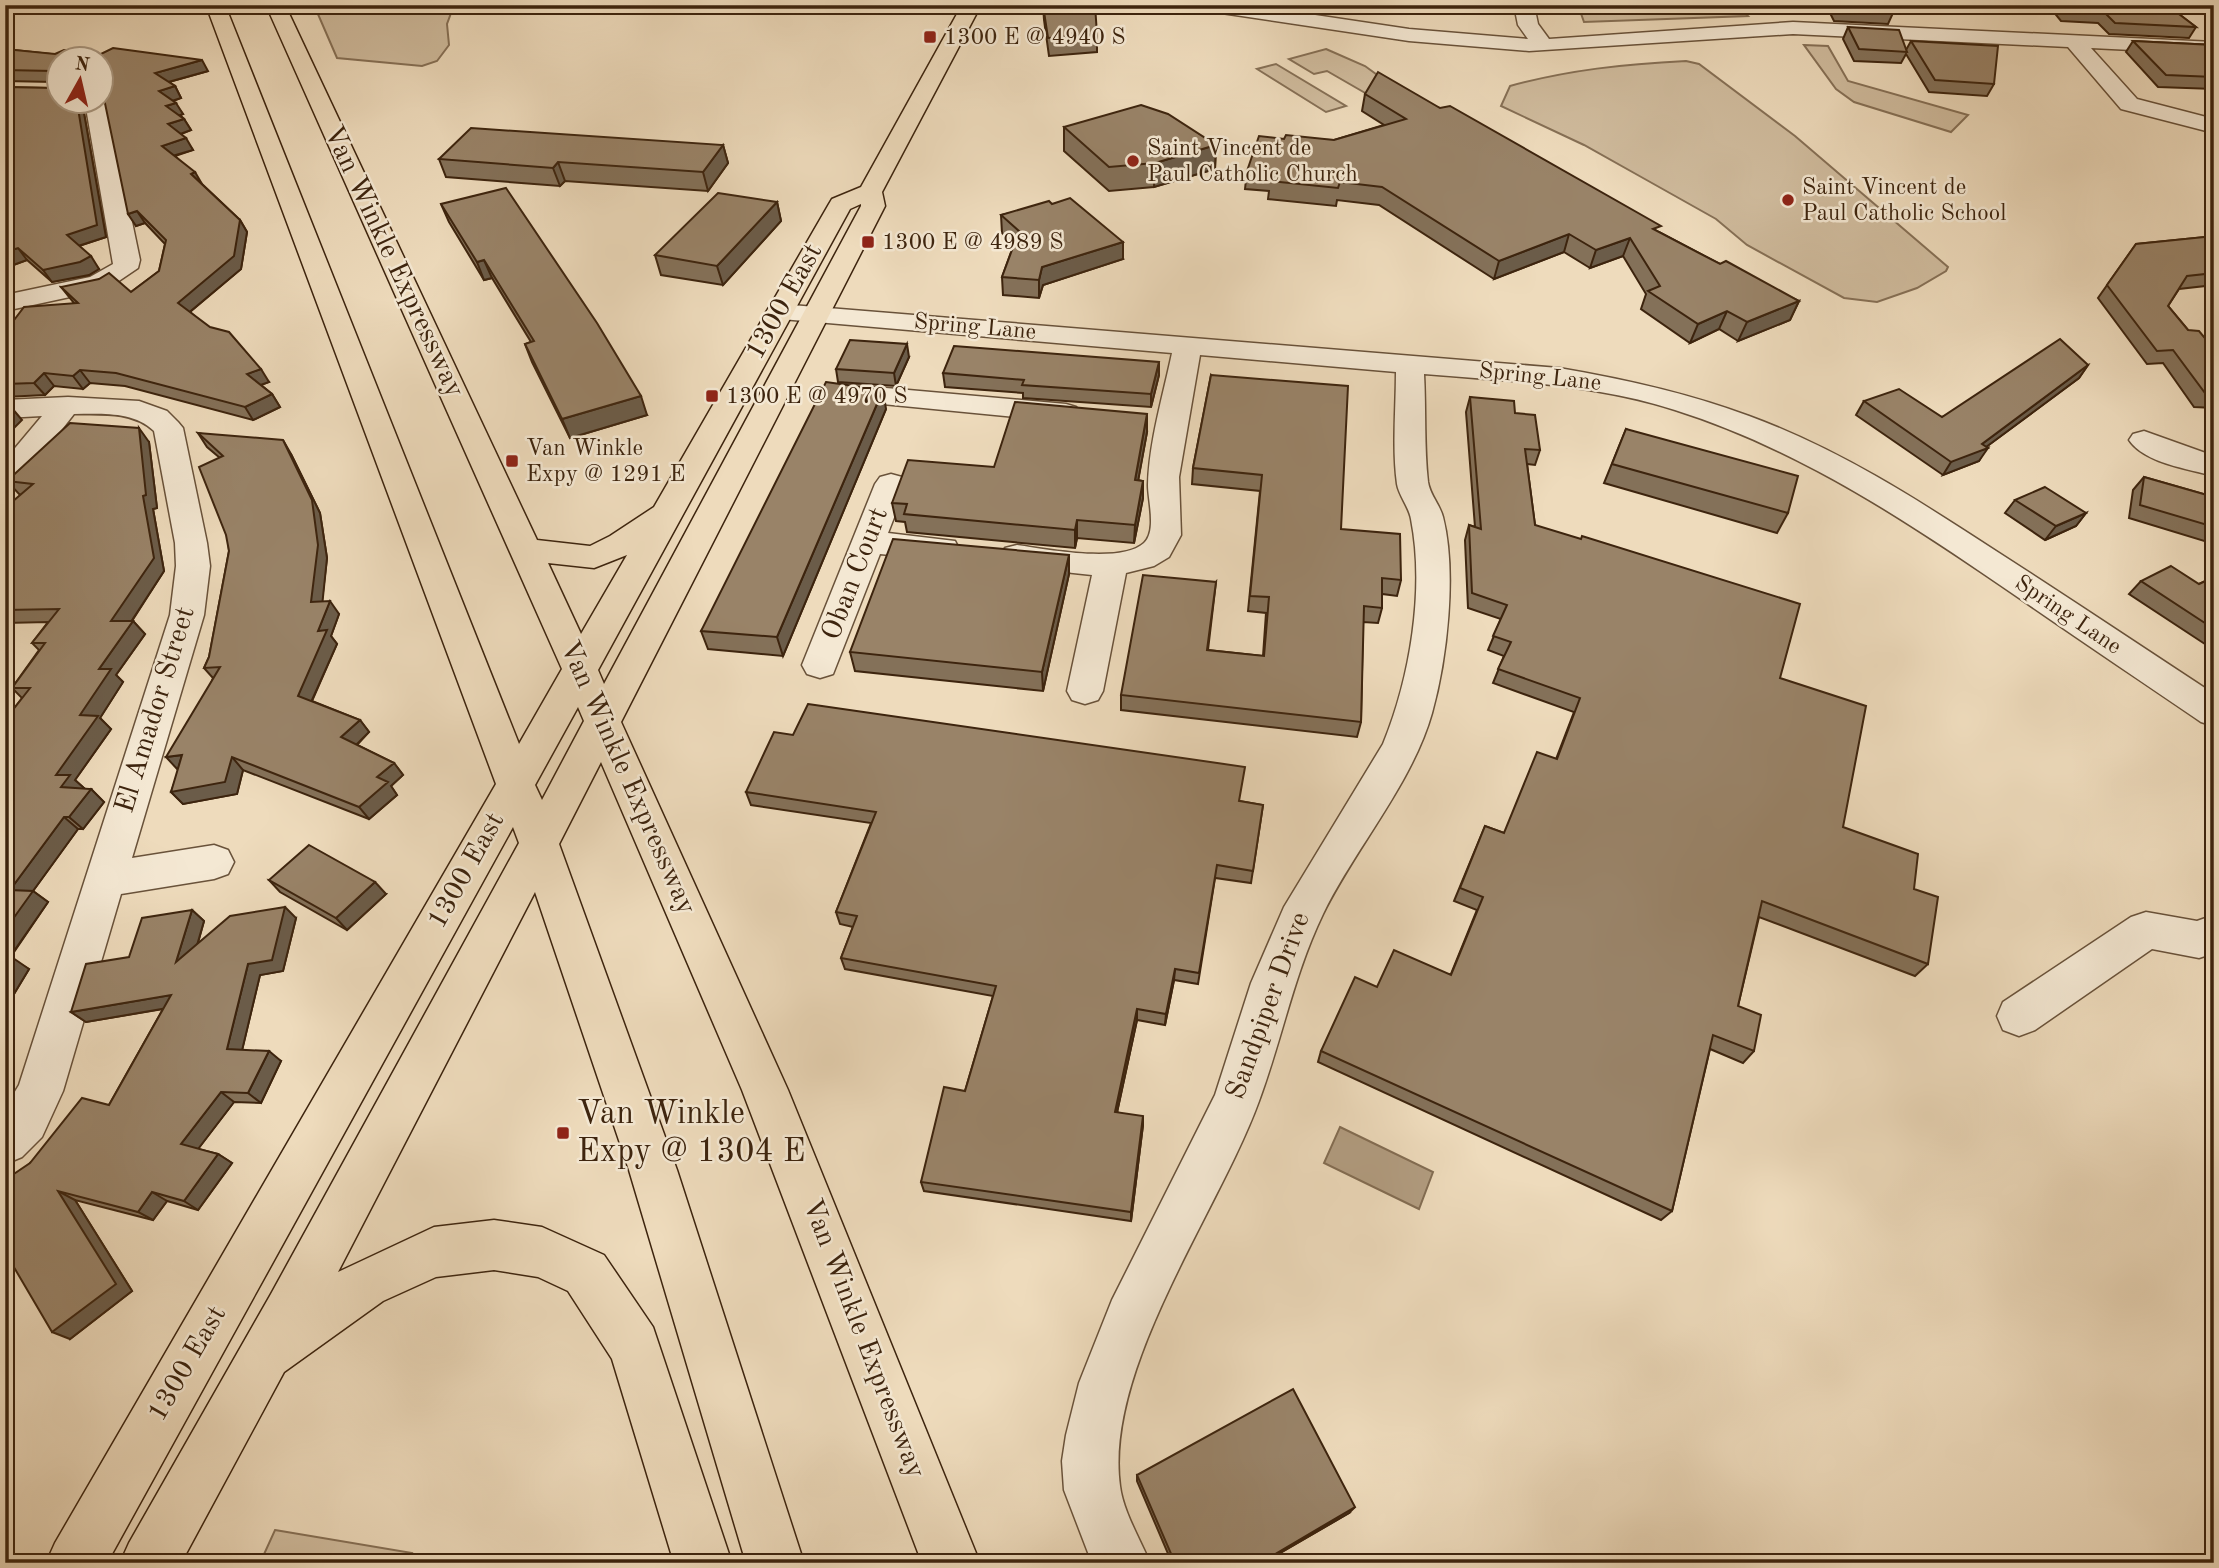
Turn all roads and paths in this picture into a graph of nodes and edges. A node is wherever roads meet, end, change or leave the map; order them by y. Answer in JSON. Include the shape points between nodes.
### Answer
{"nodes":[{"id":1,"x":215,"y":5,"type":"edge"},
{"id":2,"x":275,"y":5,"type":"edge"},
{"id":3,"x":972,"y":5,"type":"edge"},
{"id":4,"x":1208,"y":5,"type":"edge"},
{"id":5,"x":1524,"y":5,"type":"edge"},
{"id":6,"x":1949,"y":15,"type":"dead end"},
{"id":7,"x":1957,"y":35,"type":"junction"},
{"id":8,"x":2074,"y":41,"type":"junction"},
{"id":9,"x":1543,"y":45,"type":"junction"},
{"id":10,"x":2214,"y":48,"type":"edge"},
{"id":11,"x":99,"y":116,"type":"edge"},
{"id":12,"x":2214,"y":125,"type":"edge"},
{"id":13,"x":870,"y":192,"type":"junction"},
{"id":14,"x":8,"y":307,"type":"edge"},
{"id":15,"x":779,"y":312,"type":"junction"},
{"id":16,"x":815,"y":315,"type":"junction"},
{"id":17,"x":1188,"y":345,"type":"junction"},
{"id":18,"x":1410,"y":364,"type":"junction"},
{"id":19,"x":841,"y":393,"type":"edge"},
{"id":20,"x":64,"y":407,"type":"junction"},
{"id":21,"x":5,"y":409,"type":"edge"},
{"id":22,"x":1095,"y":415,"type":"edge"},
{"id":23,"x":2144,"y":440,"type":"dead end"},
{"id":24,"x":2214,"y":466,"type":"edge"},
{"id":25,"x":5,"y":481,"type":"edge"},
{"id":26,"x":891,"y":484,"type":"dead end"},
{"id":27,"x":670,"y":509,"type":"junction"},
{"id":28,"x":868,"y":541,"type":"junction"},
{"id":29,"x":524,"y":551,"type":"junction"},
{"id":30,"x":1111,"y":565,"type":"junction"},
{"id":31,"x":820,"y":665,"type":"dead end"},
{"id":32,"x":579,"y":669,"type":"junction"},
{"id":33,"x":1086,"y":691,"type":"dead end"},
{"id":34,"x":2214,"y":712,"type":"edge"},
{"id":35,"x":603,"y":721,"type":"junction"},
{"id":36,"x":515,"y":785,"type":"junction"},
{"id":37,"x":539,"y":844,"type":"junction"},
{"id":38,"x":214,"y":862,"type":"dead end"},
{"id":39,"x":104,"y":880,"type":"junction"},
{"id":40,"x":2214,"y":933,"type":"edge"},
{"id":41,"x":2019,"y":1016,"type":"dead end"},
{"id":42,"x":5,"y":1141,"type":"edge"},
{"id":43,"x":256,"y":1368,"type":"junction"},
{"id":44,"x":75,"y":1563,"type":"edge"},
{"id":45,"x":149,"y":1563,"type":"edge"},
{"id":46,"x":703,"y":1563,"type":"edge"},
{"id":47,"x":775,"y":1563,"type":"edge"},
{"id":48,"x":951,"y":1563,"type":"edge"},
{"id":49,"x":1121,"y":1563,"type":"edge"}],
"edges":[{"from":1,"to":36,"type":"main road"},
{"from":2,"to":29,"type":"main road","name":"Van Winkle Expressway"},
{"from":3,"to":13,"type":"main road","name":"1300 East"},
{"from":4,"to":9,"type":"street","via":[[1464,40]]},
{"from":5,"to":9,"type":"street","via":[[1528,25]]},
{"from":6,"to":7,"type":"street"},
{"from":7,"to":8,"type":"street"},
{"from":7,"to":9,"type":"street","via":[[1756,28]]},
{"from":8,"to":10,"type":"street"},
{"from":8,"to":12,"type":"street","via":[[2129,104]]},
{"from":11,"to":14,"type":"street","via":[[127,264],[107,280]]},
{"from":13,"to":15,"type":"main road","name":"1300 East","via":[[841,204]]},
{"from":13,"to":16,"type":"main road","name":"1300 East","via":[[873,206]]},
{"from":15,"to":16,"type":"street","name":"Spring Lane"},
{"from":15,"to":27,"type":"main road","name":"1300 East"},
{"from":16,"to":17,"type":"street","name":"Spring Lane"},
{"from":16,"to":35,"type":"main road","name":"1300 East"},
{"from":17,"to":18,"type":"street","name":"Spring Lane"},
{"from":17,"to":30,"type":"street","via":[[1161,421],[1163,541],[1143,558]]},
{"from":18,"to":34,"type":"street","name":"Spring Lane","via":[[1633,388],[1769,432],[1825,459],[1924,519]]},
{"from":18,"to":49,"type":"street","name":"Sandpiper Drive","via":[[1413,486],[1427,517],[1433,568],[1428,652],[1413,715],[1400,748],[1305,907],[1273,983],[1236,1101],[1130,1318],[1106,1383],[1093,1435],[1092,1490]]},
{"from":19,"to":22,"type":"street"},
{"from":20,"to":21,"type":"street","name":"El Amador Street"},
{"from":20,"to":25,"type":"street"},
{"from":20,"to":39,"type":"street","name":"El Amador Street","via":[[135,408],[164,421],[193,566],[187,615]]},
{"from":23,"to":24,"type":"street"},
{"from":26,"to":28,"type":"street","name":"Oban Court"},
{"from":27,"to":29,"type":"main road","via":[[622,544],[594,557]]},
{"from":27,"to":32,"type":"main road","name":"1300 East"},
{"from":28,"to":30,"type":"street"},
{"from":28,"to":31,"type":"street","name":"Oban Court"},
{"from":29,"to":32,"type":"main road","name":"Van Winkle Expressway"},
{"from":30,"to":33,"type":"street"},
{"from":32,"to":35,"type":"main road","name":"Van Winkle Expressway"},
{"from":32,"to":36,"type":"main road","name":"1300 East"},
{"from":35,"to":37,"type":"main road","name":"1300 East"},
{"from":35,"to":48,"type":"main road","name":"Van Winkle Expressway","via":[[765,1090]]},
{"from":36,"to":37,"type":"main road"},
{"from":36,"to":44,"type":"main road","name":"1300 East"},
{"from":37,"to":43,"type":"main road","name":"1300 East"},
{"from":37,"to":47,"type":"main road","via":[[653,1170]]},
{"from":38,"to":39,"type":"street"},
{"from":39,"to":42,"type":"street","name":"El Amador Street","via":[[40,1091],[25,1121]]},
{"from":40,"to":41,"type":"street","via":[[2190,939],[2146,930]]},
{"from":43,"to":45,"type":"main road","name":"1300 East"},
{"from":43,"to":46,"type":"main road","via":[[365,1283],[434,1252],[494,1245],[542,1252],[586,1273],[634,1346]]}]}
